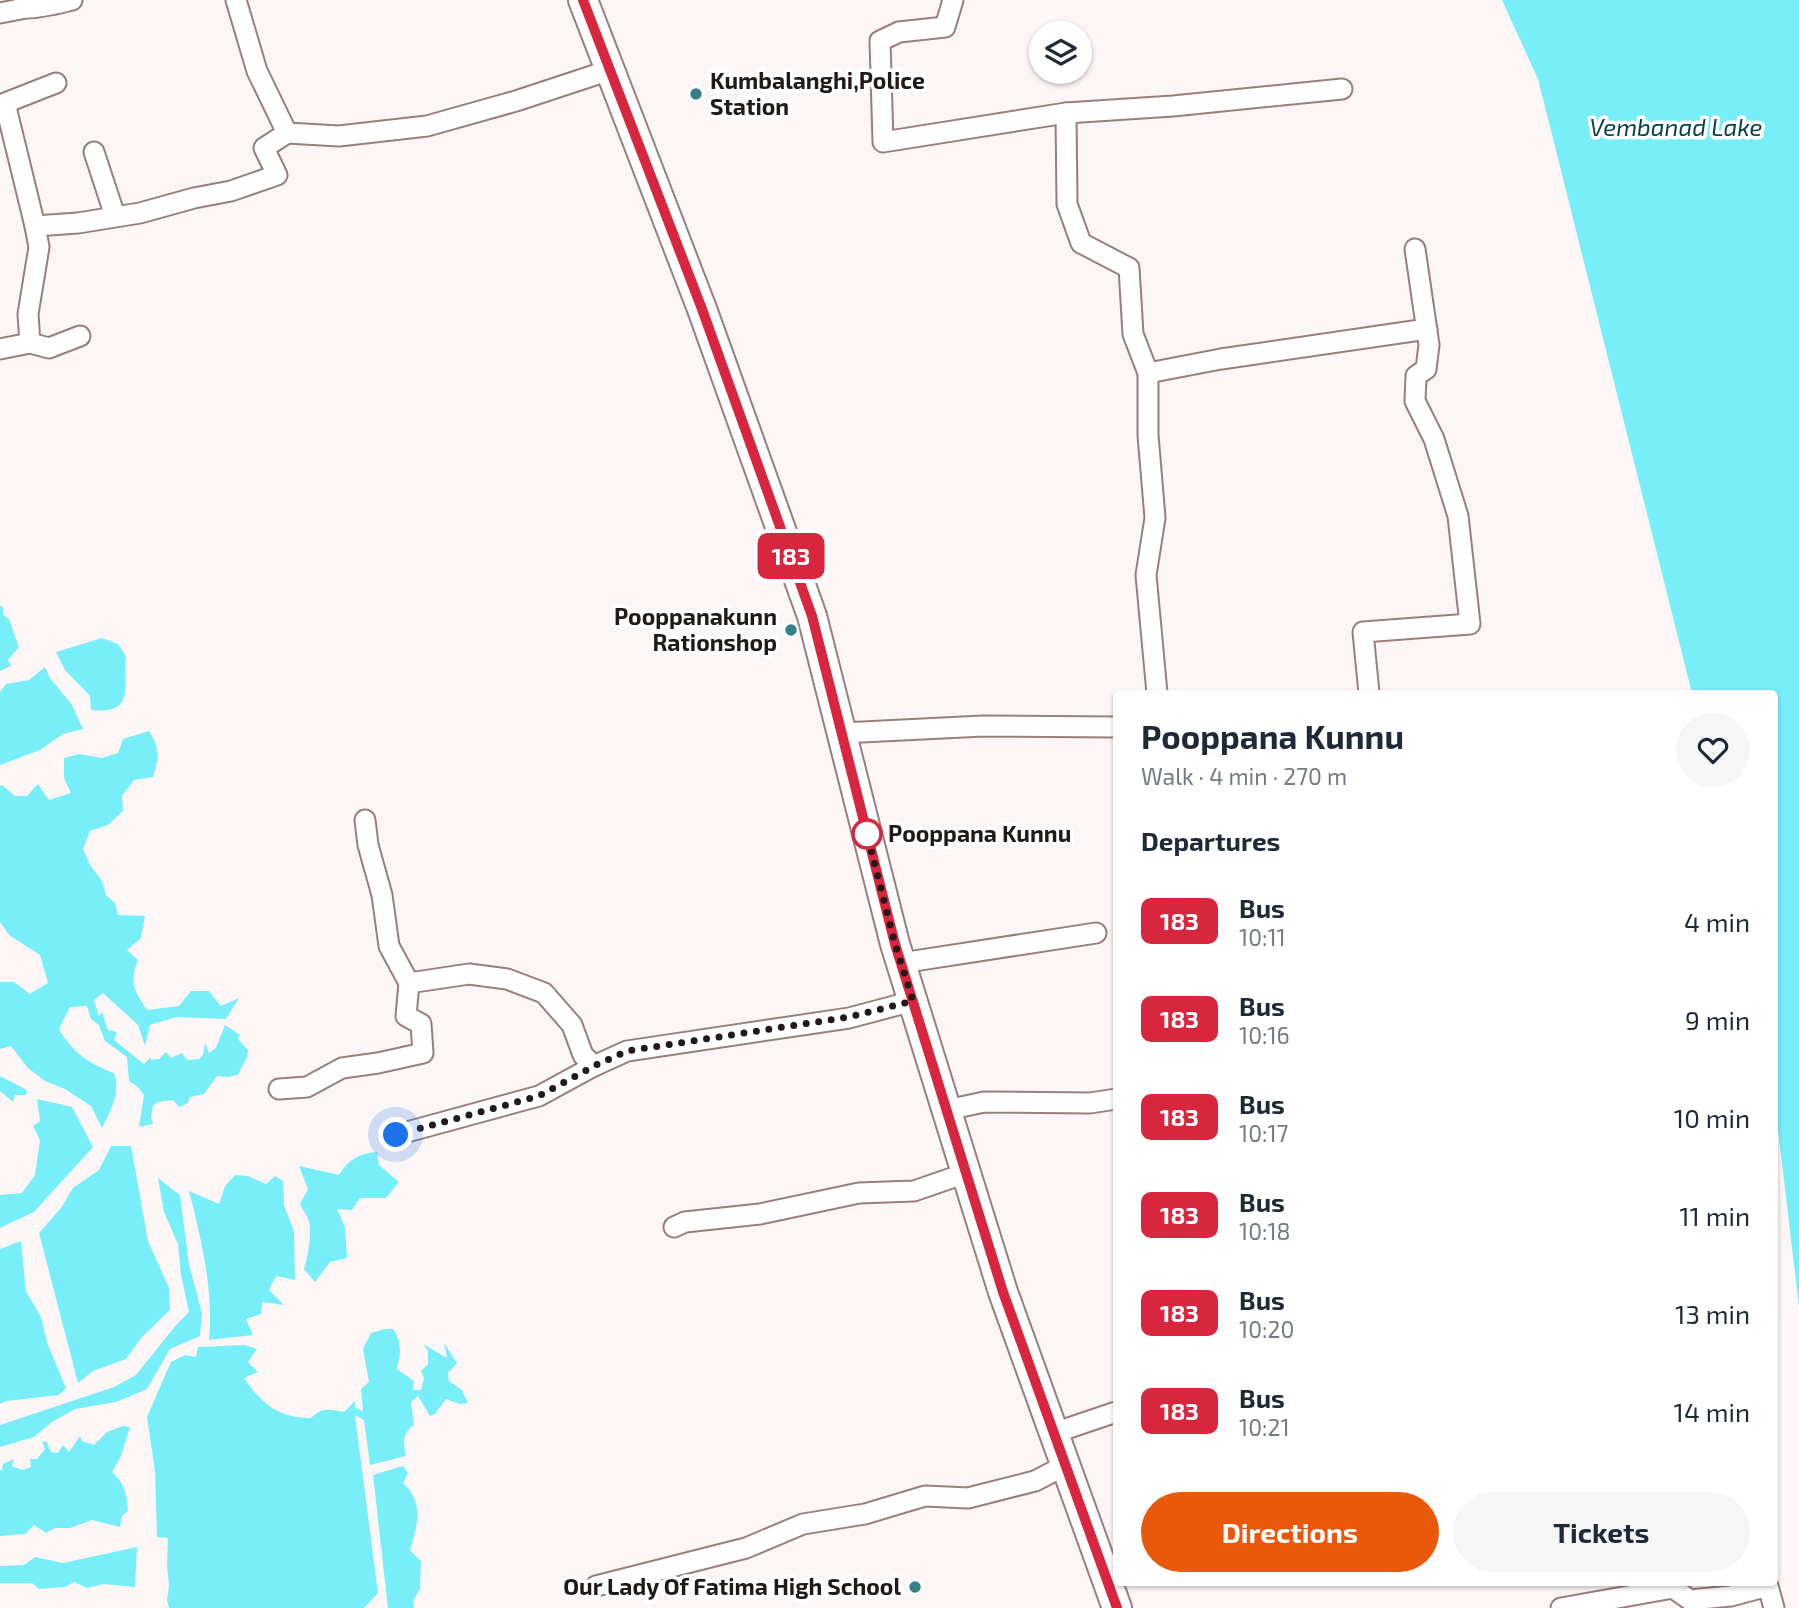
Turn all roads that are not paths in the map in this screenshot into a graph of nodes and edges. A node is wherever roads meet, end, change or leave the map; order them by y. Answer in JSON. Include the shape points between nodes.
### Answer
{"nodes":[{"id":1,"x":72,"y":0,"type":"edge"},
{"id":2,"x":236,"y":0,"type":"edge"},
{"id":3,"x":583,"y":0,"type":"edge"},
{"id":4,"x":953,"y":0,"type":"edge"},
{"id":5,"x":25,"y":4,"type":"edge"},
{"id":6,"x":0,"y":13,"type":"edge"},
{"id":7,"x":610,"y":69,"type":"junction"},
{"id":8,"x":57,"y":83,"type":"dead end"},
{"id":9,"x":1342,"y":89,"type":"dead end"},
{"id":10,"x":1066,"y":113,"type":"junction"},
{"id":11,"x":288,"y":133,"type":"junction"},
{"id":12,"x":94,"y":152,"type":"dead end"},
{"id":13,"x":115,"y":216,"type":"junction"},
{"id":14,"x":34,"y":226,"type":"junction"},
{"id":15,"x":1415,"y":249,"type":"dead end"},
{"id":16,"x":1427,"y":329,"type":"junction"},
{"id":17,"x":80,"y":336,"type":"dead end"},
{"id":18,"x":30,"y":343,"type":"junction"},
{"id":19,"x":0,"y":349,"type":"edge"},
{"id":20,"x":1148,"y":373,"type":"junction"},
{"id":21,"x":1157,"y":690,"type":"edge"},
{"id":22,"x":1369,"y":690,"type":"edge"},
{"id":23,"x":1113,"y":727,"type":"edge"},
{"id":24,"x":842,"y":733,"type":"junction"},
{"id":25,"x":365,"y":820,"type":"dead end"},
{"id":26,"x":1096,"y":933,"type":"dead end"},
{"id":27,"x":901,"y":963,"type":"junction"},
{"id":28,"x":409,"y":983,"type":"junction"},
{"id":29,"x":913,"y":1001,"type":"junction"},
{"id":30,"x":594,"y":1066,"type":"junction"},
{"id":31,"x":279,"y":1089,"type":"dead end"},
{"id":32,"x":1113,"y":1099,"type":"edge"},
{"id":33,"x":947,"y":1110,"type":"junction"},
{"id":34,"x":396,"y":1135,"type":"dead end"},
{"id":35,"x":966,"y":1173,"type":"junction"},
{"id":36,"x":674,"y":1227,"type":"dead end"},
{"id":37,"x":1113,"y":1413,"type":"edge"},
{"id":38,"x":1054,"y":1433,"type":"junction"},
{"id":39,"x":1066,"y":1465,"type":"junction"},
{"id":40,"x":596,"y":1586,"type":"dead end"},
{"id":41,"x":1667,"y":1586,"type":"edge"},
{"id":42,"x":1673,"y":1586,"type":"edge"},
{"id":43,"x":1768,"y":1586,"type":"edge"},
{"id":44,"x":1768,"y":1586,"type":"edge"},
{"id":45,"x":1117,"y":1608,"type":"edge"},
{"id":46,"x":1562,"y":1608,"type":"edge"},
{"id":47,"x":1774,"y":1608,"type":"edge"}],
"edges":[{"from":1,"to":5,"type":"street","via":[[48,7]]},
{"from":2,"to":11,"type":"street","via":[[257,71]]},
{"from":3,"to":7,"type":"main road"},
{"from":4,"to":10,"type":"street","via":[[944,27],[899,32],[880,41],[883,142]]},
{"from":5,"to":6,"type":"street"},
{"from":7,"to":11,"type":"street","via":[[427,126],[339,136]]},
{"from":7,"to":24,"type":"main road","via":[[812,616]]},
{"from":8,"to":14,"type":"street","via":[[5,103]]},
{"from":9,"to":10,"type":"street"},
{"from":10,"to":20,"type":"street","via":[[1067,204],[1081,243],[1129,268],[1133,334]]},
{"from":11,"to":13,"type":"street","via":[[264,148],[277,175],[231,191]]},
{"from":12,"to":13,"type":"street"},
{"from":13,"to":14,"type":"street"},
{"from":14,"to":18,"type":"street","via":[[39,247],[28,314]]},
{"from":15,"to":16,"type":"street"},
{"from":16,"to":20,"type":"street"},
{"from":16,"to":22,"type":"street","via":[[1426,369],[1416,376],[1415,401],[1434,439],[1458,516],[1470,624],[1363,632]]},
{"from":17,"to":18,"type":"street","via":[[49,348]]},
{"from":18,"to":19,"type":"street"},
{"from":20,"to":21,"type":"street","via":[[1155,518],[1146,575]]},
{"from":23,"to":24,"type":"street","via":[[983,726]]},
{"from":24,"to":27,"type":"main road"},
{"from":25,"to":28,"type":"street","via":[[389,946]]},
{"from":26,"to":27,"type":"street"},
{"from":27,"to":29,"type":"main road"},
{"from":28,"to":30,"type":"street","via":[[469,974],[508,979],[544,993],[572,1025],[583,1055]]},
{"from":28,"to":31,"type":"street","via":[[406,1016],[421,1024],[423,1053],[342,1068],[307,1087]]},
{"from":29,"to":30,"type":"street","via":[[849,1017],[627,1051]]},
{"from":29,"to":33,"type":"main road"},
{"from":30,"to":34,"type":"street","via":[[539,1096]]},
{"from":32,"to":33,"type":"street","via":[[984,1102]]},
{"from":33,"to":35,"type":"main road"},
{"from":35,"to":36,"type":"street","via":[[914,1191],[859,1193]]},
{"from":35,"to":38,"type":"main road"},
{"from":37,"to":38,"type":"street"},
{"from":38,"to":39,"type":"main road"},
{"from":39,"to":40,"type":"street","via":[[1035,1481],[968,1499],[925,1496],[865,1514],[803,1524],[747,1548]]},
{"from":39,"to":45,"type":"main road"},
{"from":41,"to":46,"type":"street"},
{"from":42,"to":43,"type":"street","via":[[1690,1600]]},
{"from":44,"to":47,"type":"street"}]}
